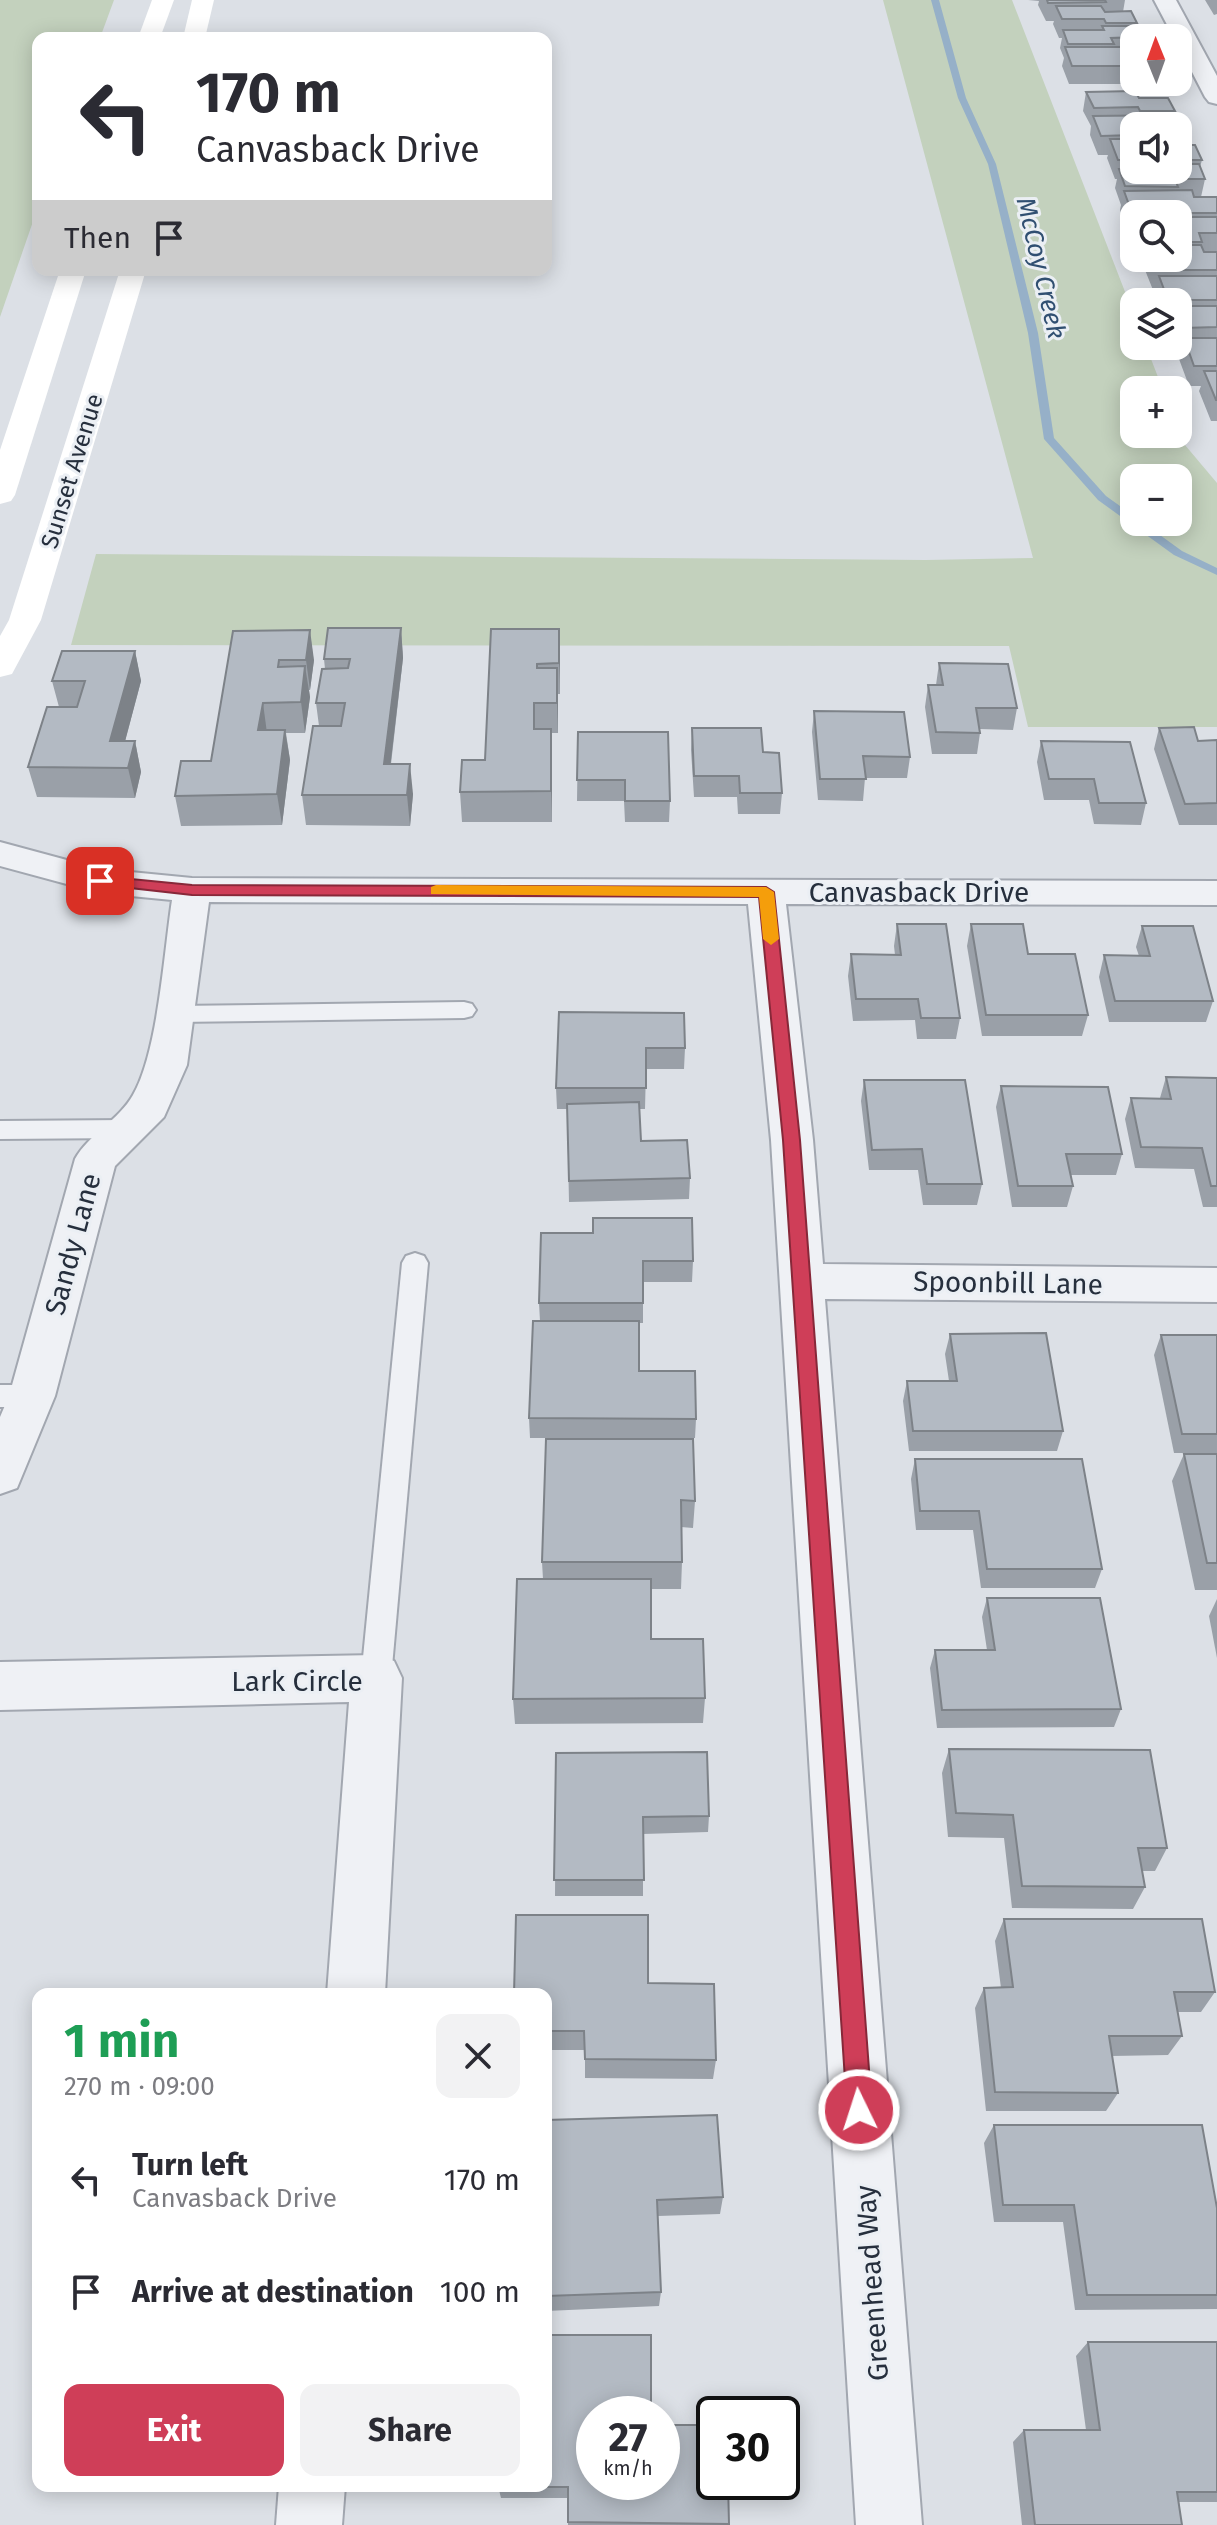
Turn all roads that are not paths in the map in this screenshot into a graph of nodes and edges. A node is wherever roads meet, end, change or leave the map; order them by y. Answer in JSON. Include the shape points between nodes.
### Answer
{"nodes":[{"id":1,"x":163,"y":0,"type":"edge"},
{"id":2,"x":203,"y":0,"type":"edge"},
{"id":3,"x":1165,"y":0,"type":"edge"},
{"id":4,"x":1178,"y":24,"type":"edge"},
{"id":5,"x":151,"y":32,"type":"edge"},
{"id":6,"x":195,"y":32,"type":"edge"},
{"id":7,"x":1192,"y":41,"type":"edge"},
{"id":8,"x":1216,"y":41,"type":"edge"},
{"id":9,"x":1192,"y":49,"type":"edge"},
{"id":10,"x":1217,"y":97,"type":"edge"},
{"id":11,"x":72,"y":276,"type":"edge"},
{"id":12,"x":130,"y":276,"type":"edge"},
{"id":13,"x":25,"y":481,"type":"edge"},
{"id":14,"x":0,"y":508,"type":"edge"},
{"id":15,"x":60,"y":509,"type":"junction"},
{"id":16,"x":0,"y":667,"type":"edge"},
{"id":17,"x":0,"y":854,"type":"edge"},
{"id":18,"x":192,"y":890,"type":"junction"},
{"id":19,"x":766,"y":892,"type":"junction"},
{"id":20,"x":1217,"y":893,"type":"edge"},
{"id":21,"x":464,"y":1010,"type":"dead end"},
{"id":22,"x":176,"y":1014,"type":"junction"},
{"id":23,"x":126,"y":1129,"type":"junction"},
{"id":24,"x":0,"y":1130,"type":"edge"},
{"id":25,"x":415,"y":1263,"type":"dead end"},
{"id":26,"x":800,"y":1281,"type":"junction"},
{"id":27,"x":1217,"y":1285,"type":"edge"},
{"id":28,"x":16,"y":1396,"type":"edge"},
{"id":29,"x":0,"y":1474,"type":"edge"},
{"id":30,"x":376,"y":1678,"type":"junction"},
{"id":31,"x":0,"y":1686,"type":"edge"},
{"id":32,"x":356,"y":1988,"type":"edge"},
{"id":33,"x":312,"y":2492,"type":"edge"},
{"id":34,"x":309,"y":2525,"type":"edge"},
{"id":35,"x":889,"y":2525,"type":"edge"}],
"edges":[{"from":1,"to":5,"type":"main road"},
{"from":2,"to":6,"type":"main road"},
{"from":3,"to":4,"type":"street"},
{"from":7,"to":8,"type":"street"},
{"from":9,"to":10,"type":"street"},
{"from":11,"to":13,"type":"main road","name":"Sunset Avenue"},
{"from":12,"to":13,"type":"main road","name":"Sunset Avenue"},
{"from":13,"to":15,"type":"main road","name":"Sunset Avenue"},
{"from":14,"to":15,"type":"main road"},
{"from":15,"to":16,"type":"main road","name":"Sunset Avenue","via":[[25,620]]},
{"from":17,"to":18,"type":"street","name":"Canvasback Drive","via":[[100,881]]},
{"from":18,"to":19,"type":"street","name":"Canvasback Drive"},
{"from":18,"to":22,"type":"street","name":"Sandy Lane"},
{"from":19,"to":20,"type":"street","name":"Canvasback Drive"},
{"from":19,"to":26,"type":"street","name":"Greenhead Way","via":[[792,1140]]},
{"from":21,"to":22,"type":"lane"},
{"from":22,"to":23,"type":"street","name":"Sandy Lane","via":[[167,1065],[149,1106]]},
{"from":23,"to":24,"type":"lane"},
{"from":23,"to":28,"type":"street","name":"Sandy Lane","via":[[96,1159]]},
{"from":25,"to":30,"type":"lane"},
{"from":26,"to":27,"type":"street","name":"Spoonbill Lane"},
{"from":26,"to":35,"type":"street","name":"Greenhead Way"},
{"from":28,"to":29,"type":"street","name":"Sandy Lane"},
{"from":30,"to":31,"type":"street","name":"Lark Circle"},
{"from":30,"to":32,"type":"street","name":"Lark Circle"},
{"from":33,"to":34,"type":"street"}]}
